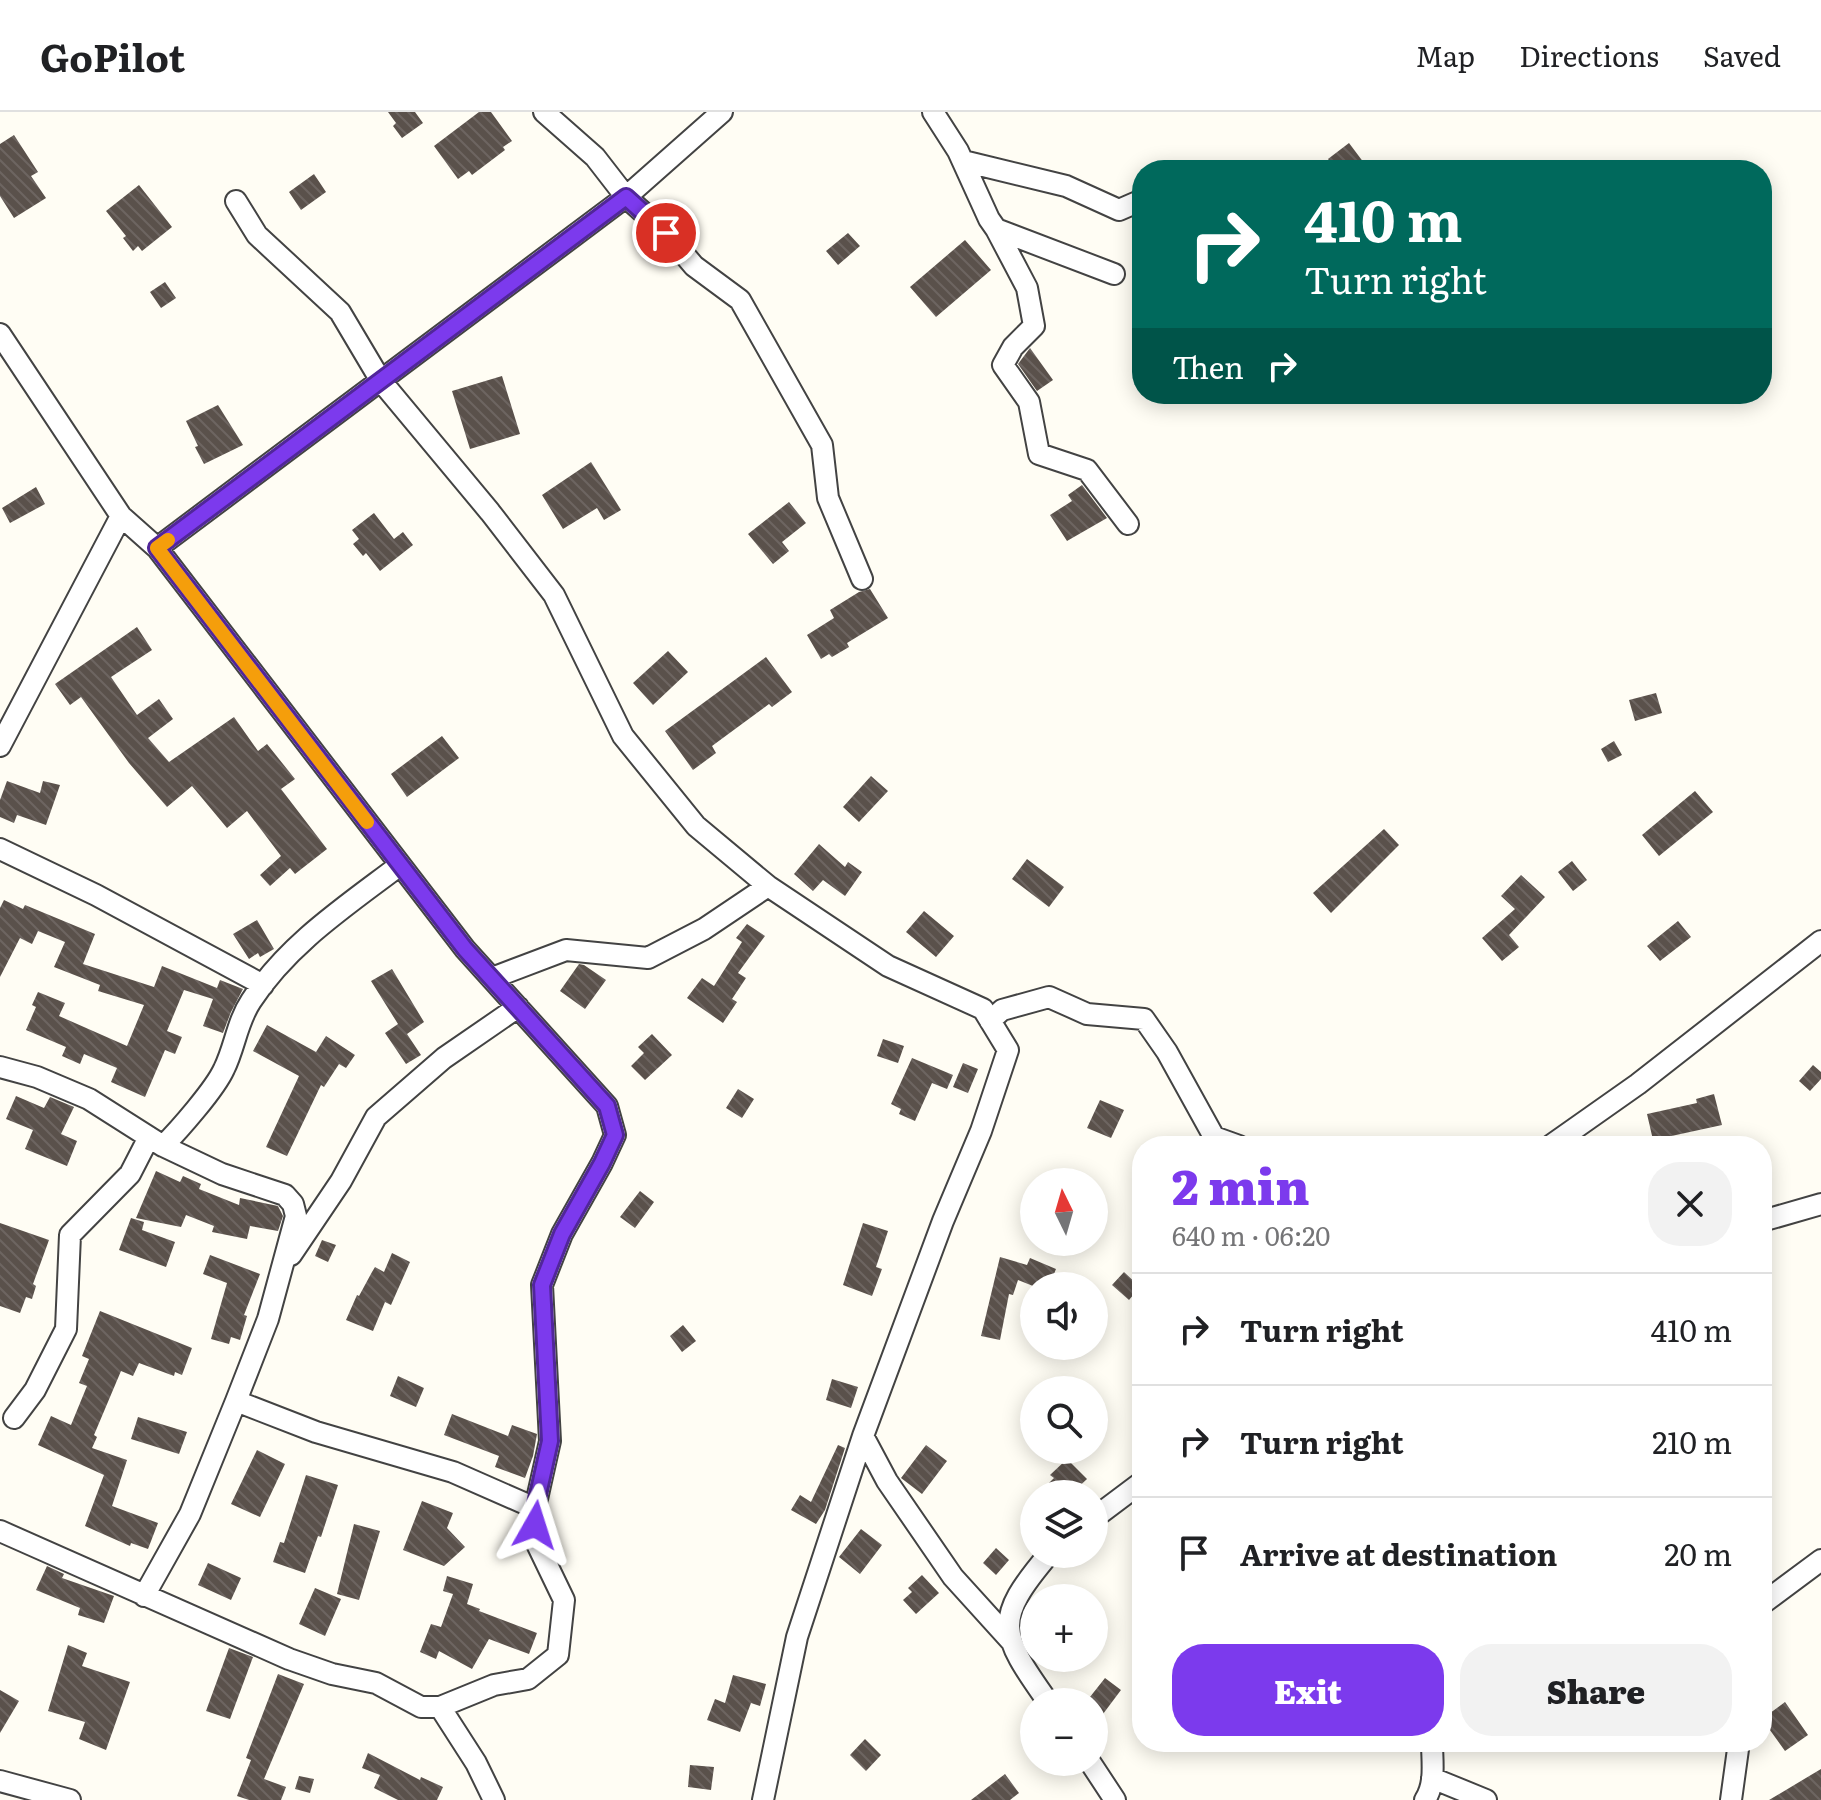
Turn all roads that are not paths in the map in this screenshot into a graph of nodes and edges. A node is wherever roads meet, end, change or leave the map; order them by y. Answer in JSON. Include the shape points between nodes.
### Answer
{"nodes":[{"id":1,"x":544,"y":112,"type":"edge"},
{"id":2,"x":722,"y":112,"type":"edge"},
{"id":3,"x":933,"y":112,"type":"edge"},
{"id":4,"x":963,"y":161,"type":"junction"},
{"id":5,"x":626,"y":197,"type":"junction"},
{"id":6,"x":236,"y":201,"type":"dead end"},
{"id":7,"x":1132,"y":204,"type":"edge"},
{"id":8,"x":996,"y":229,"type":"junction"},
{"id":9,"x":1114,"y":274,"type":"dead end"},
{"id":10,"x":0,"y":334,"type":"edge"},
{"id":11,"x":381,"y":381,"type":"junction"},
{"id":12,"x":121,"y":516,"type":"junction"},
{"id":13,"x":1128,"y":524,"type":"dead end"},
{"id":14,"x":157,"y":548,"type":"junction"},
{"id":15,"x":862,"y":579,"type":"dead end"},
{"id":16,"x":0,"y":746,"type":"edge"},
{"id":17,"x":0,"y":849,"type":"edge"},
{"id":18,"x":400,"y":865,"type":"junction"},
{"id":19,"x":768,"y":886,"type":"junction"},
{"id":20,"x":1821,"y":941,"type":"edge"},
{"id":21,"x":492,"y":978,"type":"junction"},
{"id":22,"x":263,"y":985,"type":"junction"},
{"id":23,"x":518,"y":1007,"type":"junction"},
{"id":24,"x":990,"y":1021,"type":"junction"},
{"id":25,"x":0,"y":1067,"type":"edge"},
{"id":26,"x":1213,"y":1136,"type":"edge"},
{"id":27,"x":1564,"y":1136,"type":"edge"},
{"id":28,"x":156,"y":1142,"type":"junction"},
{"id":29,"x":1821,"y":1204,"type":"edge"},
{"id":30,"x":1772,"y":1218,"type":"edge"},
{"id":31,"x":282,"y":1269,"type":"junction"},
{"id":32,"x":236,"y":1401,"type":"junction"},
{"id":33,"x":14,"y":1418,"type":"dead end"},
{"id":34,"x":863,"y":1436,"type":"junction"},
{"id":35,"x":1132,"y":1490,"type":"edge"},
{"id":36,"x":535,"y":1508,"type":"junction"},
{"id":37,"x":1108,"y":1508,"type":"edge"},
{"id":38,"x":0,"y":1531,"type":"edge"},
{"id":39,"x":1821,"y":1560,"type":"edge"},
{"id":40,"x":1038,"y":1568,"type":"edge"},
{"id":41,"x":144,"y":1596,"type":"junction"},
{"id":42,"x":1772,"y":1597,"type":"edge"},
{"id":43,"x":1011,"y":1641,"type":"junction"},
{"id":44,"x":1038,"y":1688,"type":"edge"},
{"id":45,"x":440,"y":1707,"type":"junction"},
{"id":46,"x":1432,"y":1752,"type":"edge"},
{"id":47,"x":1738,"y":1752,"type":"edge"},
{"id":48,"x":1099,"y":1776,"type":"edge"},
{"id":49,"x":1432,"y":1778,"type":"junction"},
{"id":50,"x":0,"y":1781,"type":"edge"},
{"id":51,"x":70,"y":1800,"type":"edge"},
{"id":52,"x":494,"y":1800,"type":"edge"},
{"id":53,"x":763,"y":1800,"type":"edge"},
{"id":54,"x":1115,"y":1800,"type":"edge"},
{"id":55,"x":1425,"y":1800,"type":"edge"},
{"id":56,"x":1486,"y":1800,"type":"edge"},
{"id":57,"x":1731,"y":1800,"type":"edge"}],
"edges":[{"from":1,"to":5,"type":"street","via":[[595,157]]},
{"from":2,"to":5,"type":"street"},
{"from":3,"to":4,"type":"street"},
{"from":4,"to":7,"type":"street","via":[[1066,186],[1119,210]]},
{"from":4,"to":8,"type":"street"},
{"from":5,"to":11,"type":"street"},
{"from":5,"to":15,"type":"street","via":[[694,266],[740,300],[822,445],[828,498]]},
{"from":6,"to":11,"type":"street","via":[[257,235],[340,312]]},
{"from":8,"to":9,"type":"street"},
{"from":8,"to":13,"type":"street","via":[[1027,288],[1034,326],[1003,365],[1029,402],[1039,454],[1087,470]]},
{"from":10,"to":12,"type":"street"},
{"from":11,"to":14,"type":"street"},
{"from":11,"to":19,"type":"street","via":[[554,595],[623,736],[696,826]]},
{"from":12,"to":14,"type":"street"},
{"from":12,"to":16,"type":"street"},
{"from":14,"to":18,"type":"street"},
{"from":17,"to":22,"type":"street"},
{"from":18,"to":21,"type":"street"},
{"from":18,"to":22,"type":"street","via":[[322,924]]},
{"from":19,"to":21,"type":"street","via":[[648,958],[566,950]]},
{"from":19,"to":24,"type":"street","via":[[888,966],[983,1009]]},
{"from":20,"to":27,"type":"street"},
{"from":21,"to":23,"type":"street"},
{"from":22,"to":28,"type":"street","via":[[249,1003],[222,1074]]},
{"from":23,"to":31,"type":"street","via":[[444,1058],[376,1117]]},
{"from":23,"to":36,"type":"street","via":[[607,1106],[615,1135],[562,1234],[542,1285],[550,1441]]},
{"from":24,"to":26,"type":"street","via":[[1002,1010],[1049,997],[1087,1014],[1144,1019]]},
{"from":24,"to":34,"type":"street","via":[[1008,1050]]},
{"from":25,"to":28,"type":"street","via":[[89,1099]]},
{"from":28,"to":31,"type":"street","via":[[222,1174],[285,1195],[296,1216]]},
{"from":28,"to":33,"type":"street","via":[[70,1235],[66,1329],[35,1390]]},
{"from":29,"to":30,"type":"street"},
{"from":31,"to":32,"type":"street"},
{"from":32,"to":36,"type":"street","via":[[316,1432],[453,1472]]},
{"from":32,"to":41,"type":"street","via":[[190,1514]]},
{"from":34,"to":43,"type":"street","via":[[953,1577]]},
{"from":34,"to":53,"type":"street","via":[[797,1637]]},
{"from":35,"to":37,"type":"street"},
{"from":36,"to":45,"type":"street","via":[[536,1542],[564,1600],[558,1655],[528,1679],[494,1685]]},
{"from":38,"to":41,"type":"street"},
{"from":39,"to":42,"type":"street"},
{"from":40,"to":43,"type":"street","via":[[1013,1602]]},
{"from":41,"to":45,"type":"street","via":[[289,1659],[376,1683],[421,1707]]},
{"from":43,"to":44,"type":"street"},
{"from":45,"to":52,"type":"street"},
{"from":46,"to":49,"type":"street"},
{"from":47,"to":57,"type":"street"},
{"from":48,"to":54,"type":"street"},
{"from":49,"to":55,"type":"street"},
{"from":49,"to":56,"type":"street"},
{"from":50,"to":51,"type":"street"}]}
